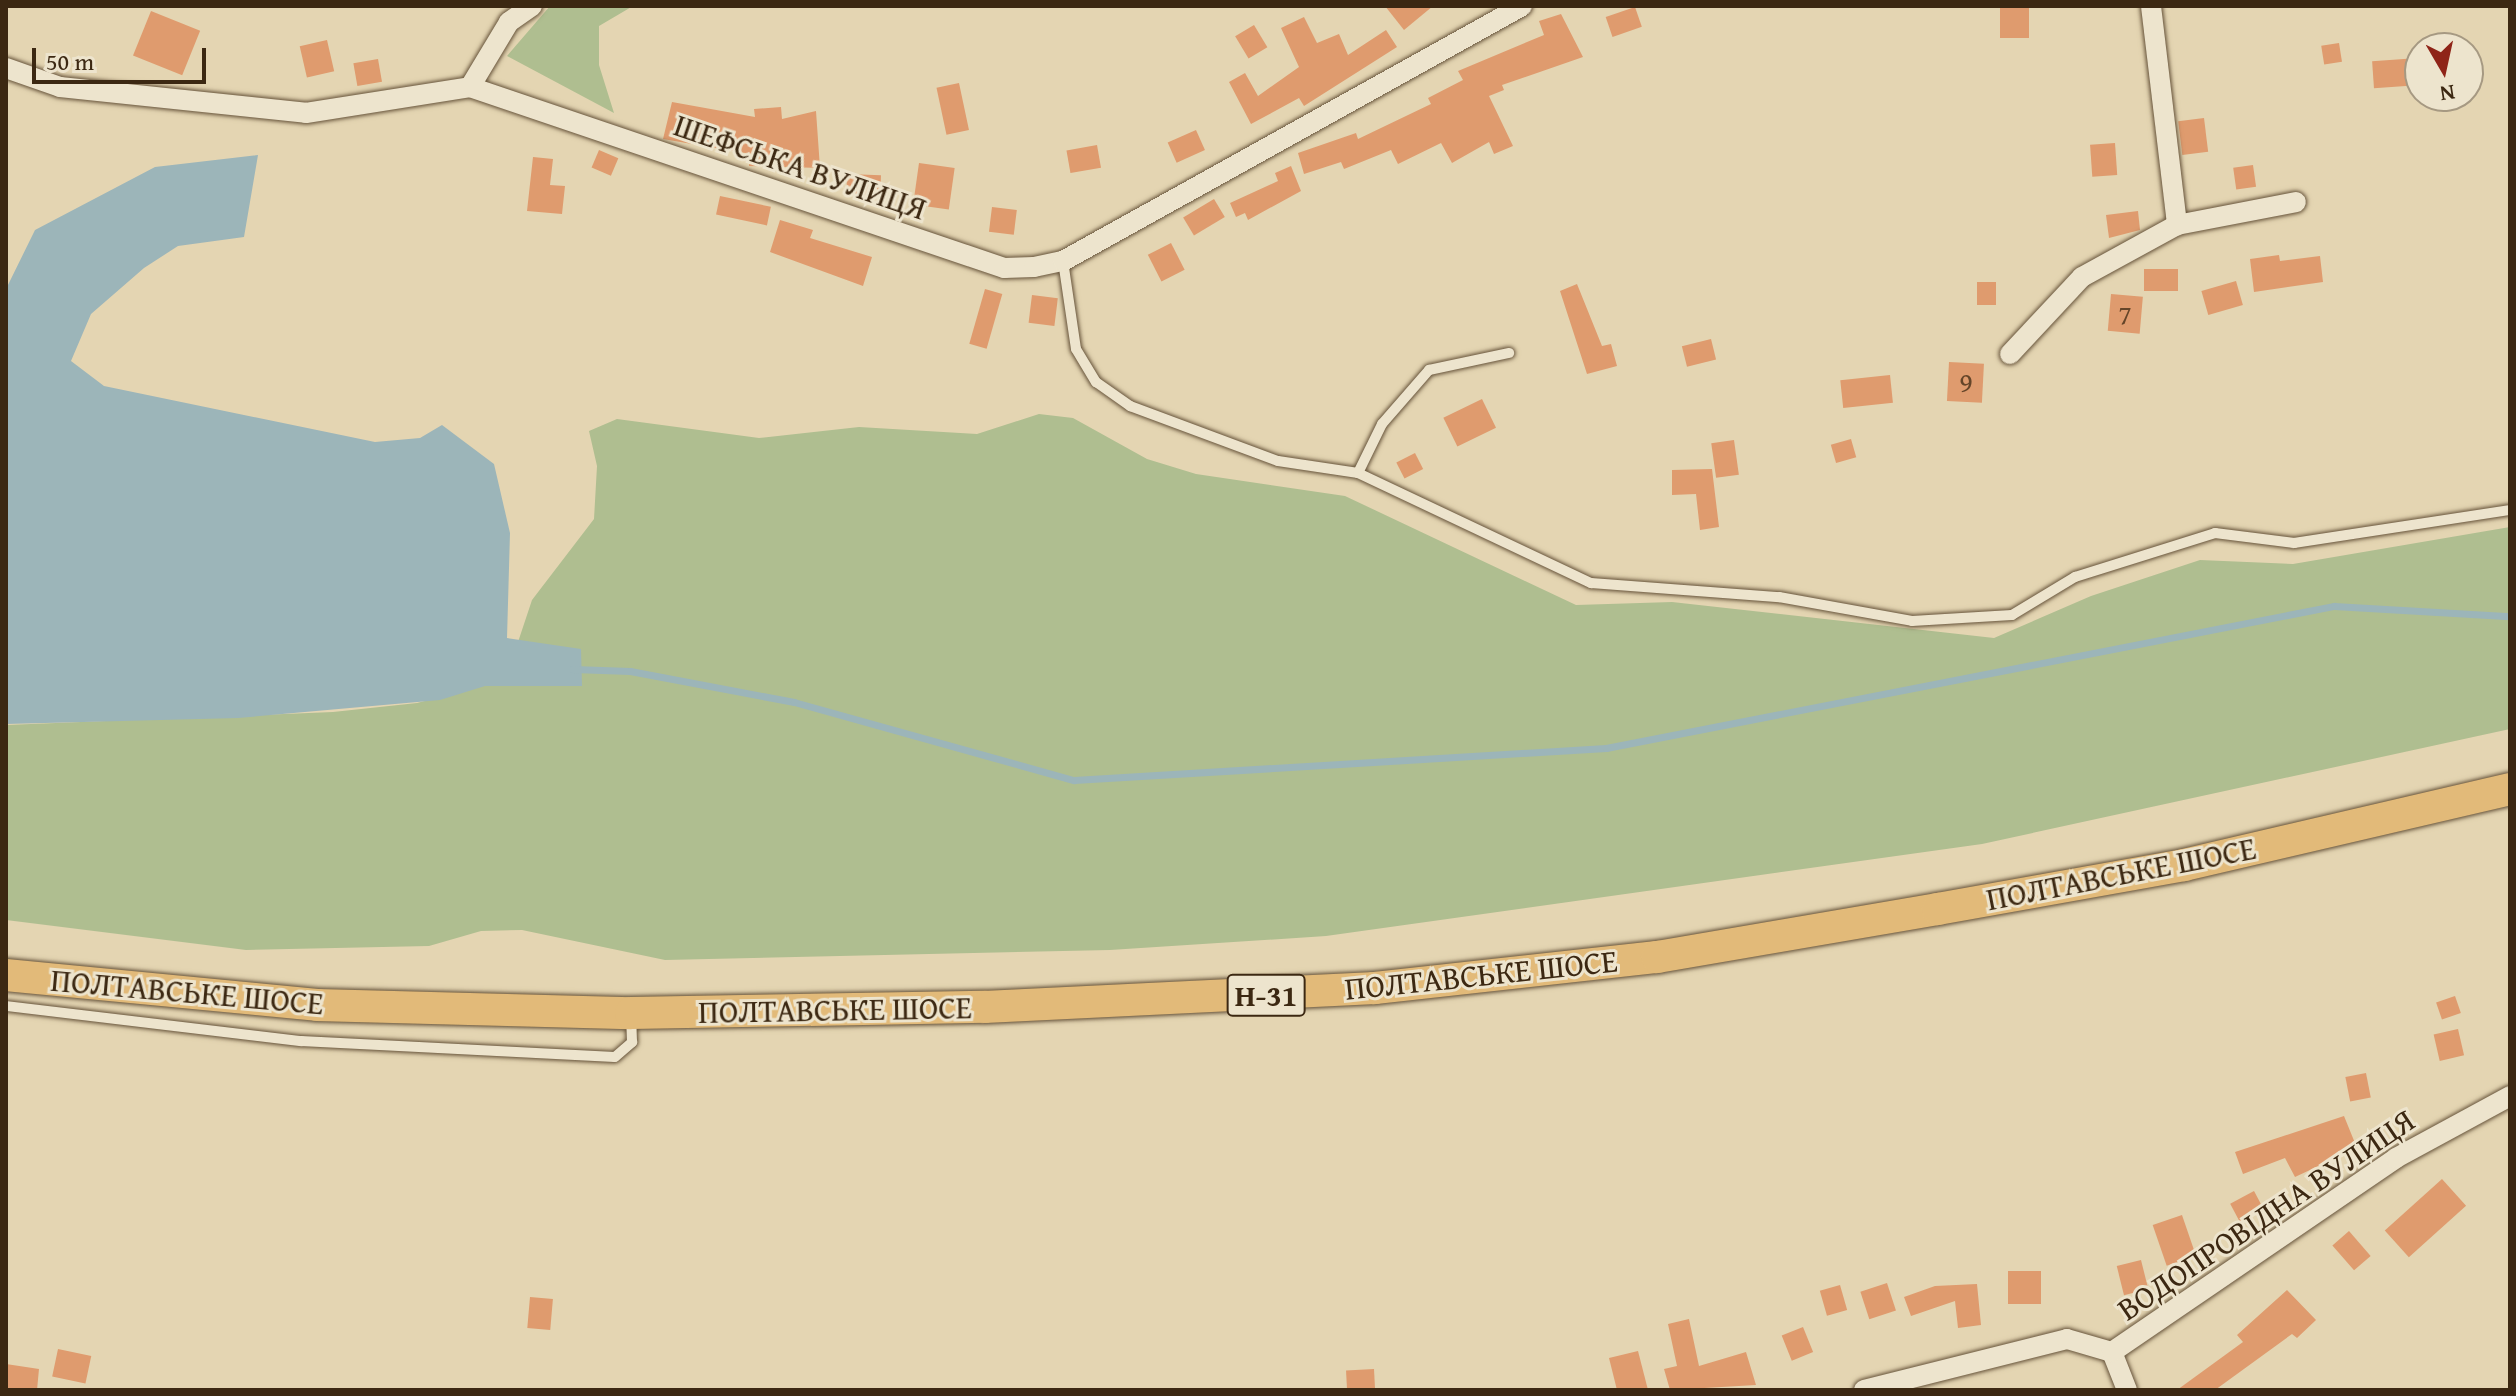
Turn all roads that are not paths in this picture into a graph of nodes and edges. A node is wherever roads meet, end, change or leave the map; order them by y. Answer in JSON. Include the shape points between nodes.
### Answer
{"nodes":[{"id":1,"x":532,"y":6,"type":"edge"},
{"id":2,"x":1522,"y":6,"type":"edge"},
{"id":3,"x":2151,"y":6,"type":"edge"},
{"id":4,"x":6,"y":68,"type":"edge"},
{"id":5,"x":470,"y":87,"type":"junction"},
{"id":6,"x":2296,"y":202,"type":"dead end"},
{"id":7,"x":2177,"y":225,"type":"junction"},
{"id":8,"x":1063,"y":261,"type":"junction"},
{"id":9,"x":1509,"y":353,"type":"dead end"},
{"id":10,"x":2010,"y":354,"type":"dead end"},
{"id":11,"x":1358,"y":473,"type":"junction"},
{"id":12,"x":2510,"y":510,"type":"edge"},
{"id":13,"x":2510,"y":789,"type":"edge"},
{"id":14,"x":6,"y":975,"type":"edge"},
{"id":15,"x":6,"y":1006,"type":"edge"},
{"id":16,"x":631,"y":1013,"type":"junction"},
{"id":17,"x":2510,"y":1096,"type":"edge"},
{"id":18,"x":2112,"y":1352,"type":"junction"},
{"id":19,"x":1864,"y":1390,"type":"edge"},
{"id":20,"x":2127,"y":1390,"type":"edge"}],
"edges":[{"from":1,"to":5,"type":"street","via":[[509,22]]},
{"from":2,"to":8,"type":"street","name":"ШЕФСЬКА ВУЛИЦЯ"},
{"from":3,"to":7,"type":"street"},
{"from":4,"to":5,"type":"street","name":"ШЕФСЬКА ВУЛИЦЯ","via":[[60,87],[306,113]]},
{"from":5,"to":8,"type":"street","name":"ШЕФСЬКА ВУЛИЦЯ","via":[[1004,268]]},
{"from":6,"to":7,"type":"street"},
{"from":7,"to":10,"type":"street","via":[[2082,277]]},
{"from":8,"to":11,"type":"lane","via":[[1076,349],[1096,382],[1118,398],[1278,461]]},
{"from":9,"to":11,"type":"lane","via":[[1429,370],[1382,424]]},
{"from":11,"to":12,"type":"lane","via":[[1591,583],[1779,597],[1912,621],[2012,615],[2075,577],[2215,533],[2294,543]]},
{"from":13,"to":16,"type":"main road","name":"ПОЛТАВСЬКЕ ШОСЕ","number":"Н-31","via":[[2184,865],[1657,957],[1375,988],[1183,1000]]},
{"from":14,"to":16,"type":"main road","name":"ПОЛТАВСЬКЕ ШОСЕ","number":"Н-31","via":[[317,1005]]},
{"from":15,"to":16,"type":"lane","via":[[301,1041],[615,1057],[632,1042]]},
{"from":17,"to":18,"type":"street","name":"ВОДОПРОВІДНА ВУЛИЦЯ","via":[[2396,1158]]},
{"from":18,"to":19,"type":"street","name":"ВОДОПРОВІДНА ВУЛИЦЯ","via":[[2067,1339]]},
{"from":18,"to":20,"type":"street"}]}
